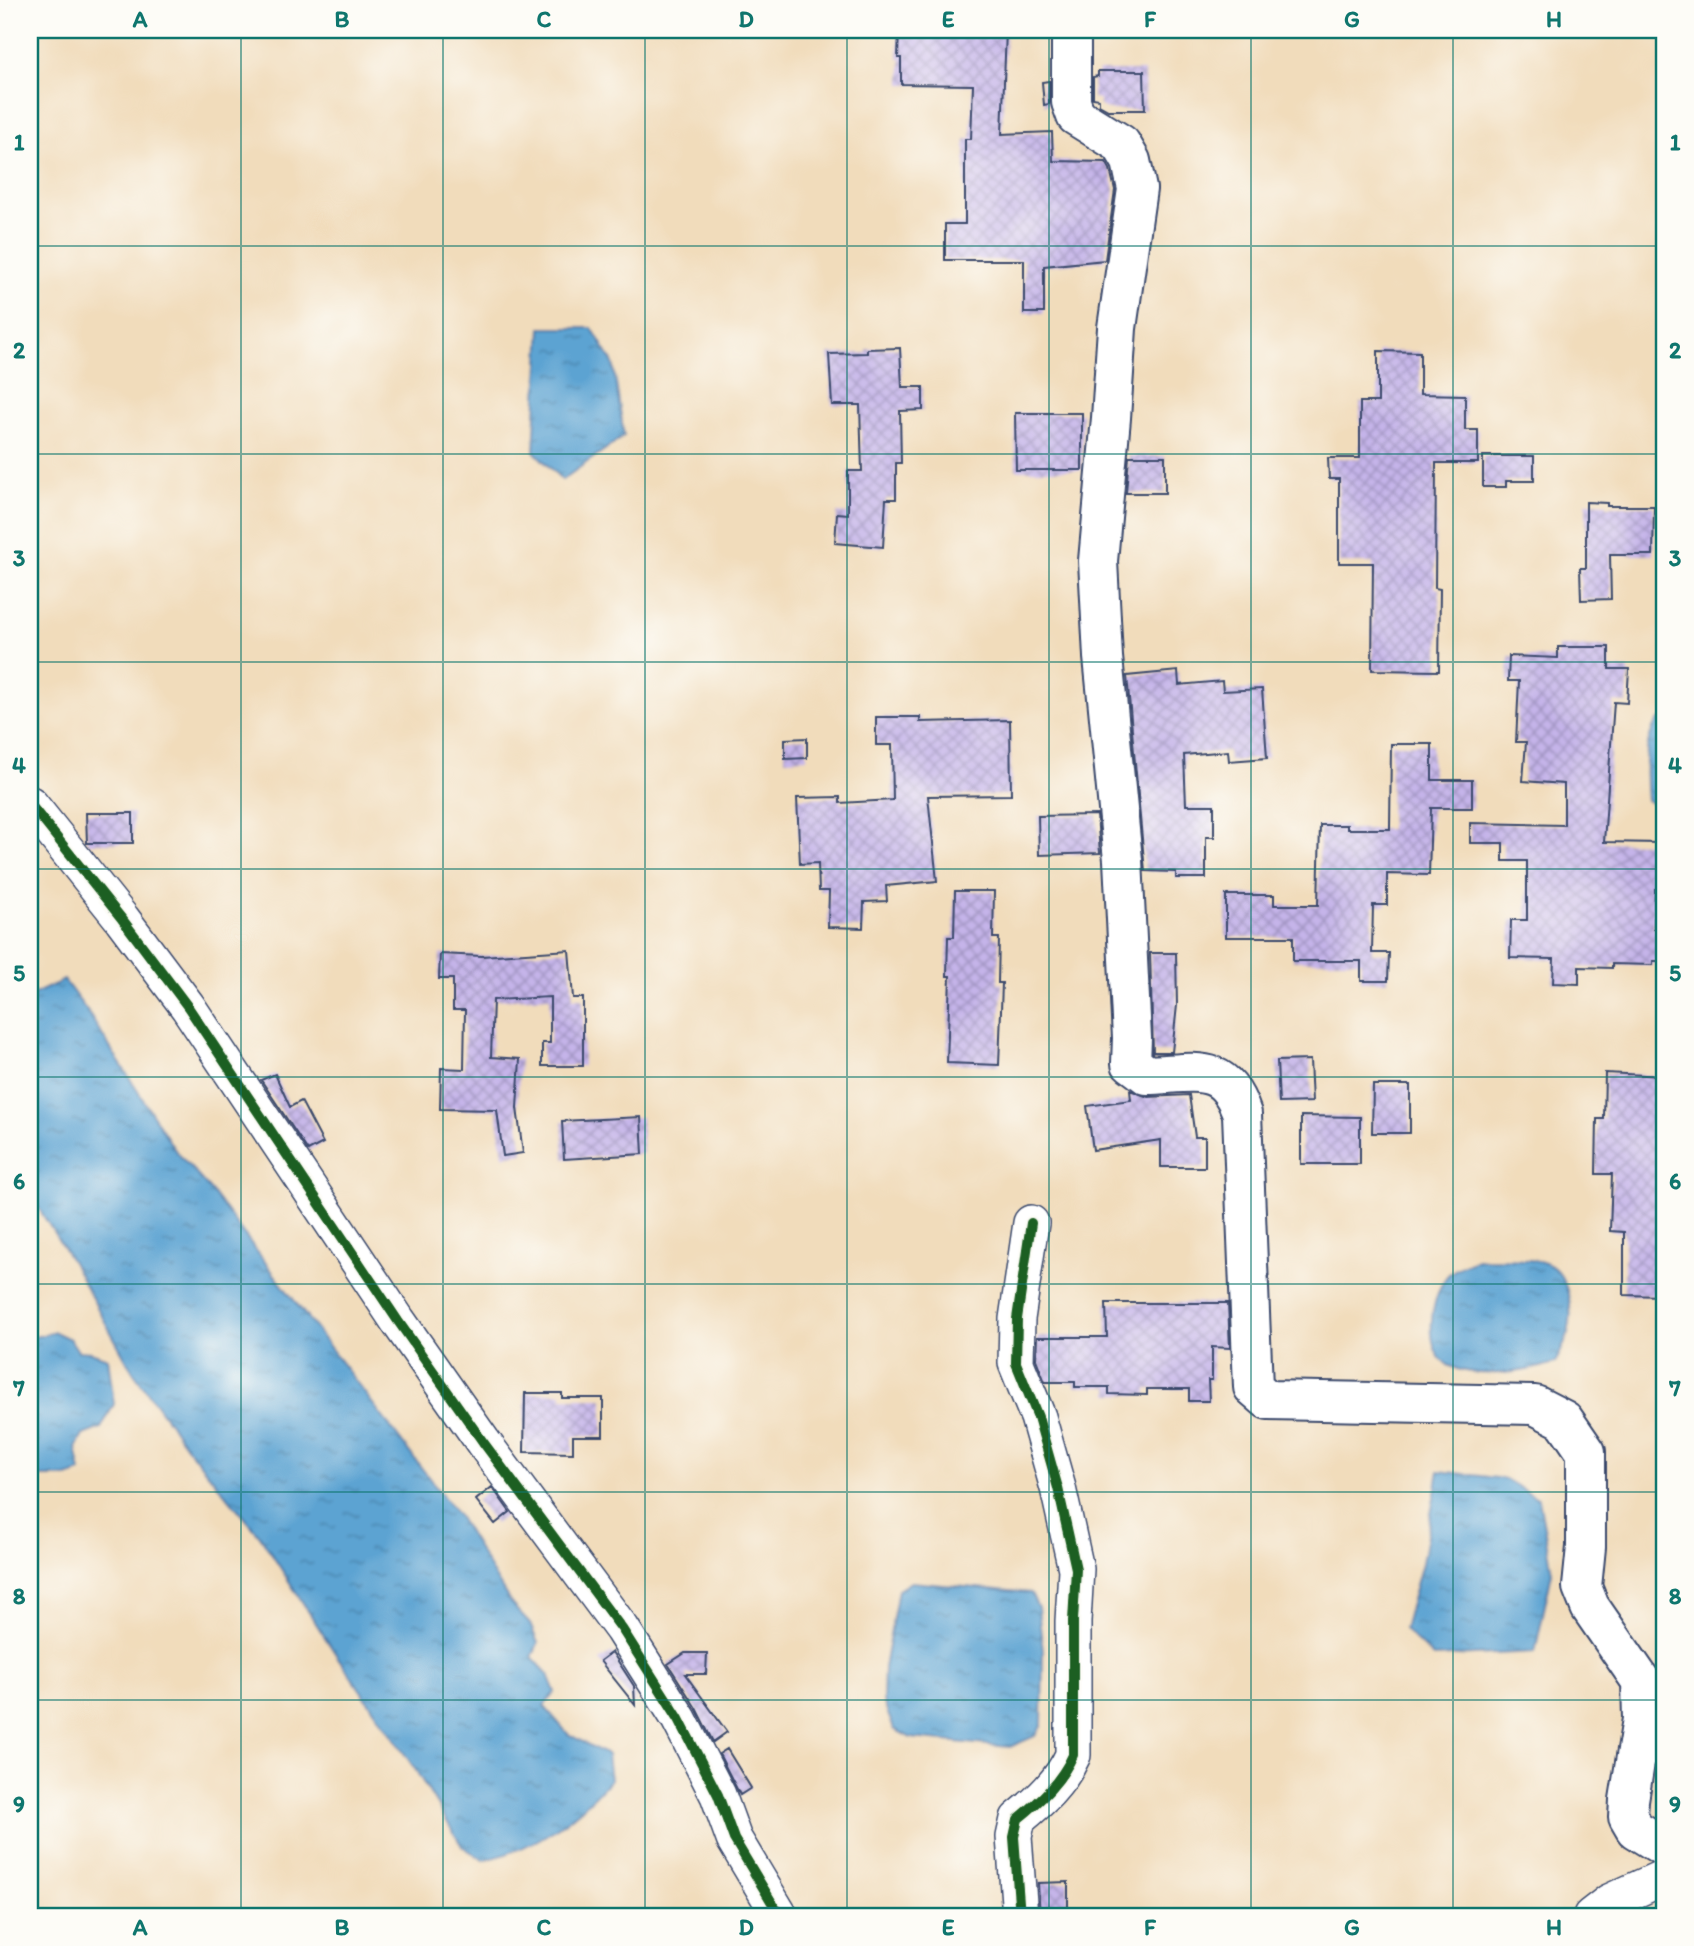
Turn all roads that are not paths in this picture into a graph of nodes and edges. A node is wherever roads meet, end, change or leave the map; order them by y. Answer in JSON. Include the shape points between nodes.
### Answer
{"nodes":[{"id":1,"x":1071,"y":30,"type":"edge"},
{"id":2,"x":30,"y":804,"type":"edge"},
{"id":3,"x":1031,"y":1223,"type":"dead end"},
{"id":4,"x":1664,"y":1847,"type":"edge"},
{"id":5,"x":1664,"y":1877,"type":"edge"},
{"id":6,"x":780,"y":1916,"type":"edge"},
{"id":7,"x":1020,"y":1916,"type":"edge"},
{"id":8,"x":1591,"y":1916,"type":"edge"}],
"edges":[{"from":1,"to":4,"type":"main road","via":[[1073,109],[1076,116],[1121,144],[1131,161],[1137,189],[1117,328],[1098,561],[1123,860],[1131,1063],[1147,1075],[1206,1073],[1226,1083],[1236,1095],[1242,1114],[1253,1387],[1268,1400],[1535,1405],[1564,1420],[1586,1452],[1582,1587],[1590,1607],[1641,1681],[1642,1718],[1628,1817],[1635,1829]]},
{"from":2,"to":6,"type":"street","via":[[188,1007],[398,1321],[622,1629],[679,1718],[718,1795],[734,1839]]},
{"from":3,"to":7,"type":"street","via":[[1017,1319],[1016,1363],[1038,1417],[1076,1569],[1073,1755],[1065,1772],[1018,1819],[1014,1837]]},
{"from":5,"to":8,"type":"street","via":[[1609,1902]]}]}
